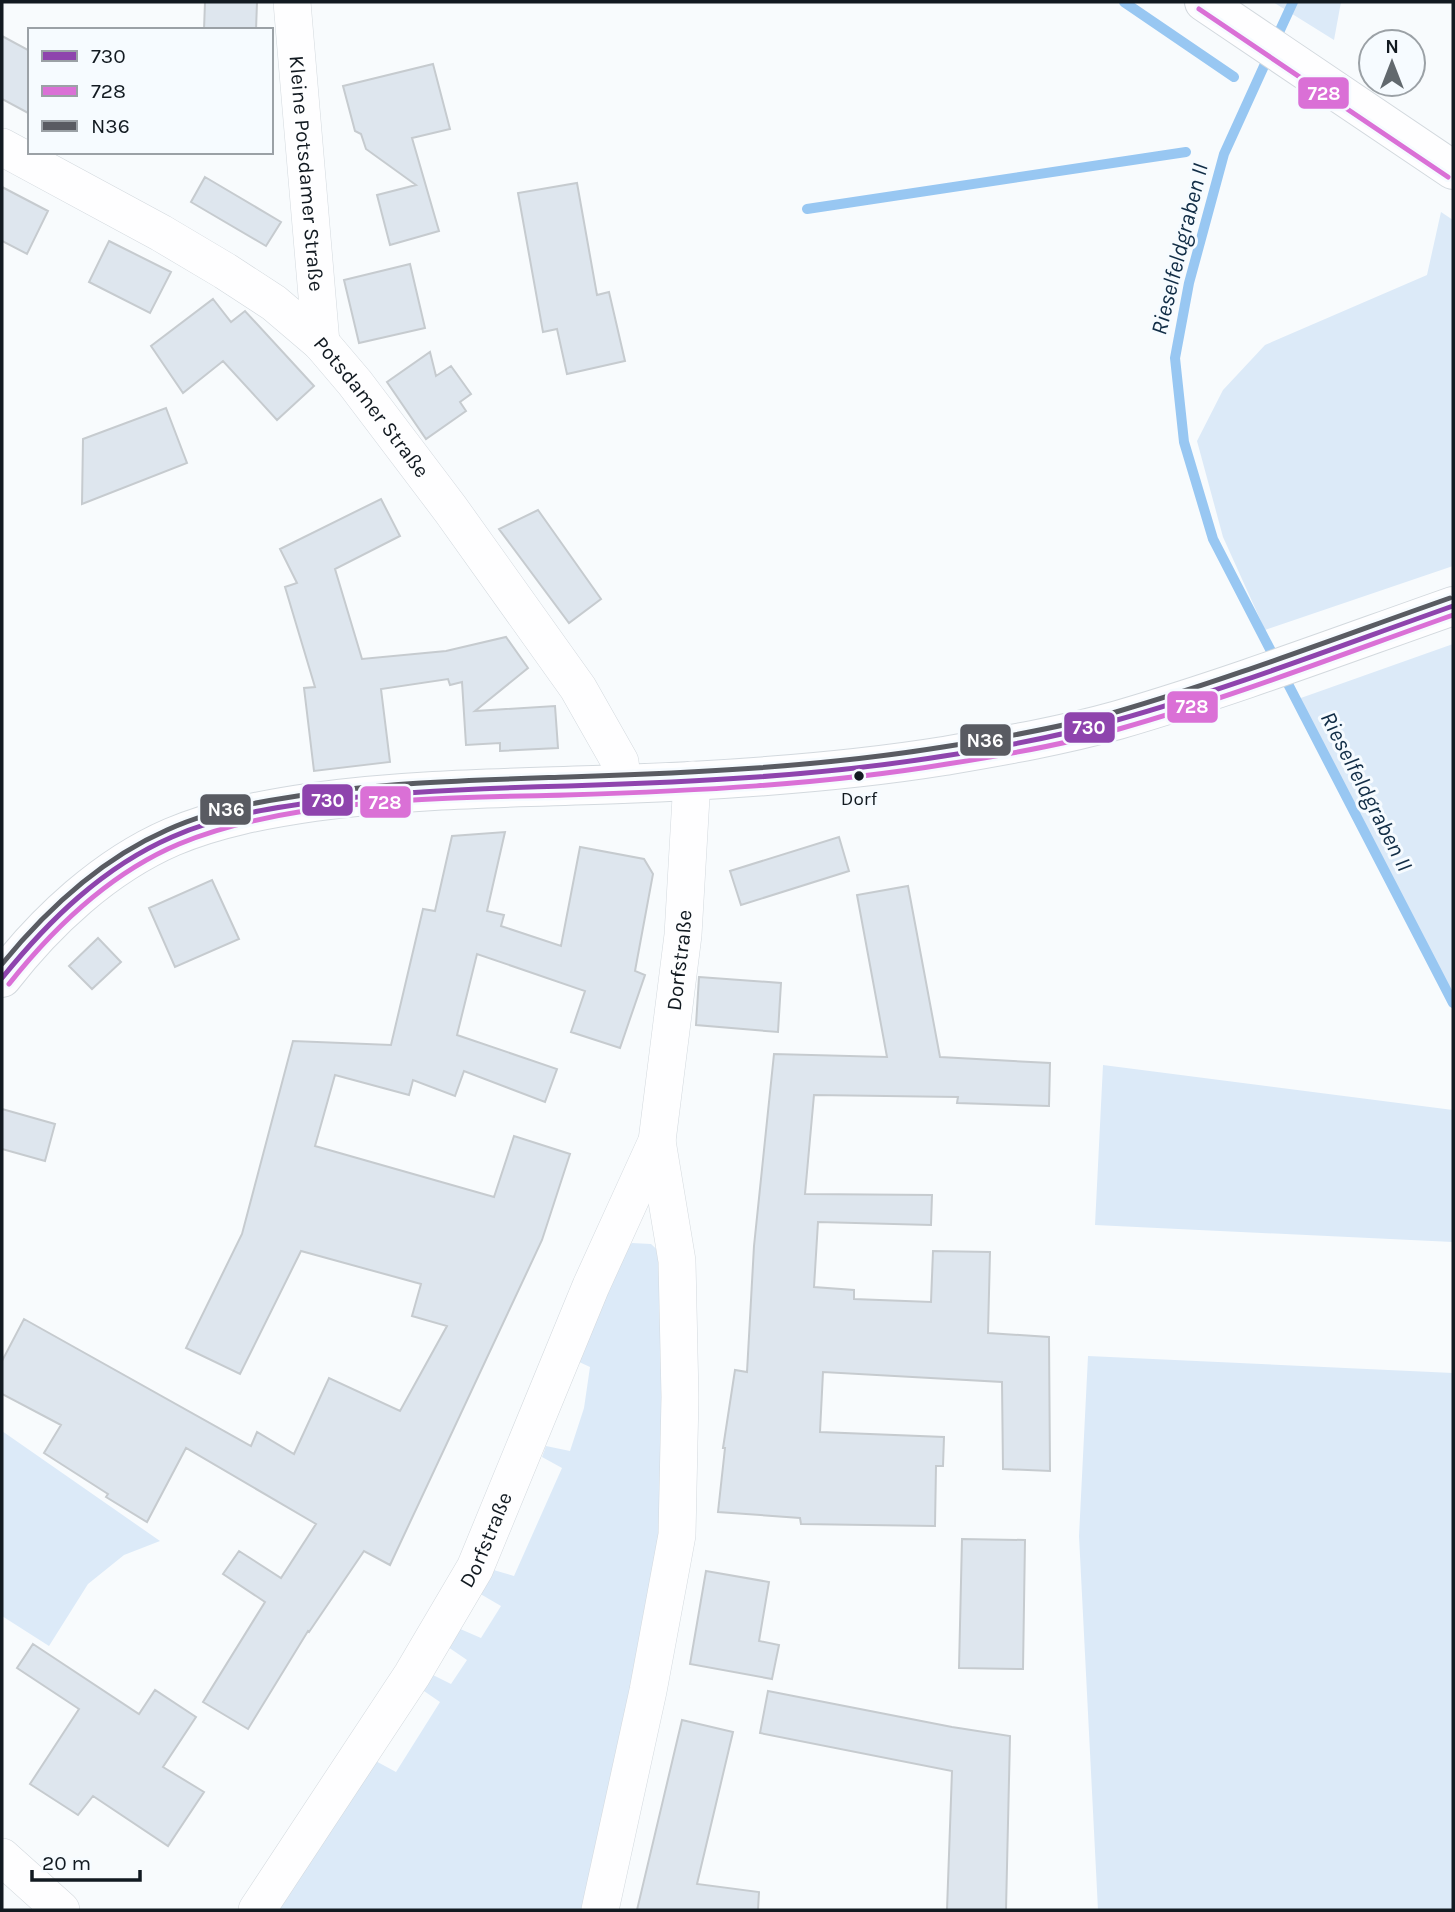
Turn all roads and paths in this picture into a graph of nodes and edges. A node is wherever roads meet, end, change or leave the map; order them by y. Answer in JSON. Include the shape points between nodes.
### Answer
{"nodes":[{"id":1,"x":292,"y":2,"type":"edge"},
{"id":2,"x":1204,"y":2,"type":"edge"},
{"id":3,"x":2,"y":147,"type":"edge"},
{"id":4,"x":1453,"y":170,"type":"edge"},
{"id":5,"x":321,"y":343,"type":"junction"},
{"id":6,"x":1453,"y":606,"type":"edge"},
{"id":7,"x":692,"y":780,"type":"junction"},
{"id":8,"x":623,"y":784,"type":"junction"},
{"id":9,"x":2,"y":978,"type":"edge"},
{"id":10,"x":657,"y":1141,"type":"junction"},
{"id":11,"x":2,"y":1857,"type":"edge"},
{"id":12,"x":61,"y":1910,"type":"edge"},
{"id":13,"x":257,"y":1910,"type":"edge"},
{"id":14,"x":600,"y":1910,"type":"edge"}],
"edges":[{"from":1,"to":5,"type":"street","name":"Kleine Potsdamer Straße"},
{"from":2,"to":4,"type":"street"},
{"from":3,"to":5,"type":"street","name":"Potsdamer Straße","via":[[225,271],[274,303]]},
{"from":5,"to":8,"type":"street","name":"Potsdamer Straße","via":[[451,510],[578,688],[620,762]]},
{"from":6,"to":7,"type":"street","via":[[1115,721],[946,755],[800,773]]},
{"from":7,"to":8,"type":"street"},
{"from":7,"to":10,"type":"street","name":"Dorfstraße","via":[[683,935]]},
{"from":8,"to":9,"type":"street","via":[[358,796],[220,820],[171,837],[91,886],[52,921]]},
{"from":10,"to":13,"type":"street","name":"Dorfstraße","via":[[591,1286],[475,1568],[412,1675]]},
{"from":10,"to":14,"type":"street","name":"Dorfstraße","via":[[677,1261],[677,1535]]},
{"from":11,"to":12,"type":"street"}]}
